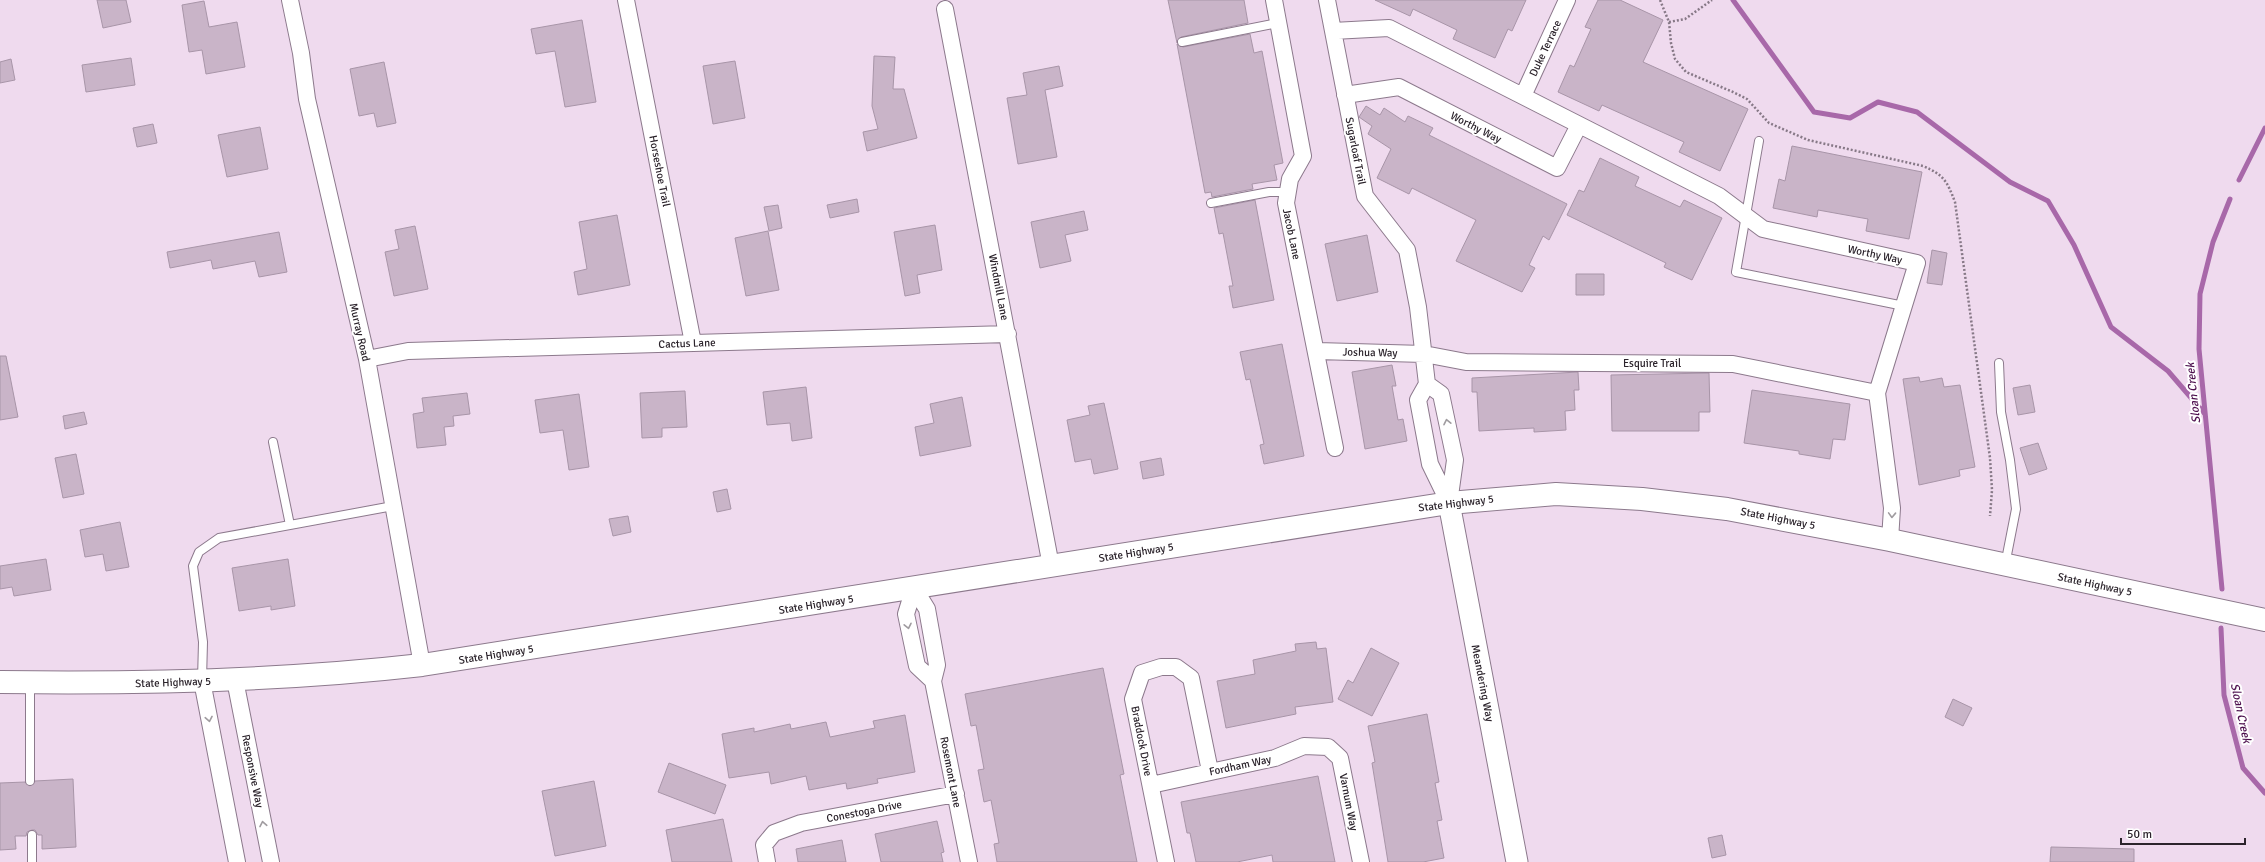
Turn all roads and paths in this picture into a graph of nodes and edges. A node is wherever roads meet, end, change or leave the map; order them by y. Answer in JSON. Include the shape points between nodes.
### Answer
{"nodes":[{"id":1,"x":290,"y":0,"type":"edge"},
{"id":2,"x":626,"y":0,"type":"edge"},
{"id":3,"x":1274,"y":0,"type":"edge"},
{"id":4,"x":1327,"y":0,"type":"edge"},
{"id":5,"x":1567,"y":0,"type":"edge"},
{"id":6,"x":1660,"y":0,"type":"edge"},
{"id":7,"x":1712,"y":0,"type":"edge"},
{"id":8,"x":945,"y":9,"type":"dead end"},
{"id":9,"x":1669,"y":22,"type":"junction"},
{"id":10,"x":1278,"y":23,"type":"junction"},
{"id":11,"x":1333,"y":31,"type":"junction"},
{"id":12,"x":1182,"y":42,"type":"dead end"},
{"id":13,"x":1346,"y":95,"type":"junction"},
{"id":14,"x":1523,"y":96,"type":"junction"},
{"id":15,"x":1579,"y":125,"type":"junction"},
{"id":16,"x":1759,"y":141,"type":"dead end"},
{"id":17,"x":1288,"y":192,"type":"junction"},
{"id":18,"x":1212,"y":203,"type":"dead end"},
{"id":19,"x":1745,"y":216,"type":"junction"},
{"id":20,"x":1904,"y":306,"type":"junction"},
{"id":21,"x":1008,"y":334,"type":"junction"},
{"id":22,"x":693,"y":343,"type":"junction"},
{"id":23,"x":1317,"y":351,"type":"junction"},
{"id":24,"x":1424,"y":354,"type":"junction"},
{"id":25,"x":367,"y":359,"type":"junction"},
{"id":26,"x":1999,"y":362,"type":"dead end"},
{"id":27,"x":1427,"y":384,"type":"junction"},
{"id":28,"x":1877,"y":393,"type":"junction"},
{"id":29,"x":273,"y":442,"type":"dead end"},
{"id":30,"x":1335,"y":448,"type":"dead end"},
{"id":31,"x":1449,"y":503,"type":"junction"},
{"id":32,"x":393,"y":506,"type":"junction"},
{"id":33,"x":1990,"y":516,"type":"dead end"},
{"id":34,"x":290,"y":525,"type":"junction"},
{"id":35,"x":1890,"y":540,"type":"junction"},
{"id":36,"x":1051,"y":566,"type":"junction"},
{"id":37,"x":2005,"y":566,"type":"junction"},
{"id":38,"x":914,"y":588,"type":"junction"},
{"id":39,"x":2265,"y":620,"type":"edge"},
{"id":40,"x":422,"y":665,"type":"junction"},
{"id":41,"x":236,"y":680,"type":"junction"},
{"id":42,"x":202,"y":681,"type":"junction"},
{"id":43,"x":933,"y":681,"type":"junction"},
{"id":44,"x":0,"y":682,"type":"edge"},
{"id":45,"x":30,"y":683,"type":"junction"},
{"id":46,"x":1328,"y":747,"type":"joint"},
{"id":47,"x":1210,"y":771,"type":"junction"},
{"id":48,"x":30,"y":782,"type":"dead end"},
{"id":49,"x":1150,"y":785,"type":"junction"},
{"id":50,"x":956,"y":794,"type":"junction"},
{"id":51,"x":32,"y":836,"type":"dead end"},
{"id":52,"x":32,"y":862,"type":"edge"},
{"id":53,"x":237,"y":862,"type":"edge"},
{"id":54,"x":271,"y":862,"type":"edge"},
{"id":55,"x":767,"y":862,"type":"edge"},
{"id":56,"x":970,"y":862,"type":"edge"},
{"id":57,"x":1166,"y":862,"type":"edge"},
{"id":58,"x":1361,"y":862,"type":"edge"},
{"id":59,"x":1517,"y":862,"type":"edge"}],
"edges":[{"from":1,"to":25,"type":"street","name":"Murray Road","via":[[307,99]]},
{"from":2,"to":22,"type":"street","name":"Horseshoe Trail"},
{"from":3,"to":10,"type":"street","name":"Jacob Lane"},
{"from":4,"to":11,"type":"street","name":"Sugarloaf Trail"},
{"from":5,"to":14,"type":"street","name":"Duke Terrace"},
{"from":6,"to":9,"type":"path"},
{"from":7,"to":9,"type":"path","via":[[1685,19]]},
{"from":8,"to":21,"type":"street","name":"Windmill Lane"},
{"from":9,"to":33,"type":"path","via":[[1675,59],[1686,72],[1747,99],[1769,123],[1808,140],[1923,166],[1939,174],[1948,185],[1955,202],[1990,458]]},
{"from":10,"to":12,"type":"lane"},
{"from":10,"to":17,"type":"street","name":"Jacob Lane","via":[[1303,156],[1290,179]]},
{"from":11,"to":13,"type":"street","name":"Sugarloaf Trail"},
{"from":11,"to":14,"type":"street","name":"Worthy Way","via":[[1389,28]]},
{"from":13,"to":15,"type":"street","name":"Worthy Way","via":[[1398,87],[1557,168]]},
{"from":13,"to":24,"type":"street","name":"Sugarloaf Trail","via":[[1365,196],[1407,250]]},
{"from":14,"to":15,"type":"street","name":"Worthy Way"},
{"from":15,"to":19,"type":"street","name":"Worthy Way","via":[[1719,196]]},
{"from":16,"to":19,"type":"lane"},
{"from":17,"to":18,"type":"lane","via":[[1268,192]]},
{"from":17,"to":23,"type":"street","name":"Jacob Lane","via":[[1286,204]]},
{"from":19,"to":20,"type":"street","name":"Worthy Way","via":[[1763,229],[1917,263]]},
{"from":19,"to":20,"type":"lane","via":[[1736,272]]},
{"from":20,"to":28,"type":"street","name":"Worthy Way"},
{"from":21,"to":22,"type":"street","name":"Cactus Lane"},
{"from":21,"to":36,"type":"street","name":"Windmill Lane"},
{"from":22,"to":25,"type":"street","name":"Cactus Lane","via":[[408,351]]},
{"from":23,"to":24,"type":"street","name":"Joshua Way"},
{"from":23,"to":30,"type":"street","name":"Jacob Lane"},
{"from":24,"to":27,"type":"street","name":"Sugarloaf Trail"},
{"from":24,"to":28,"type":"street","name":"Esquire Trail","via":[[1466,362],[1733,364]]},
{"from":25,"to":32,"type":"street","name":"Murray Road"},
{"from":26,"to":37,"type":"lane","via":[[2001,412],[2016,509]]},
{"from":27,"to":31,"type":"street","via":[[1418,400],[1430,464]]},
{"from":31,"to":27,"type":"street","one_way":true,"via":[[1455,460],[1441,394]]},
{"from":28,"to":35,"type":"street","name":"Worthy Way","one_way":true,"via":[[1892,508]]},
{"from":29,"to":34,"type":"lane"},
{"from":31,"to":35,"type":"main road","name":"State Highway 5","via":[[1556,494],[1642,499],[1727,509]]},
{"from":31,"to":36,"type":"main road","name":"State Highway 5"},
{"from":31,"to":59,"type":"street","name":"Meandering Way"},
{"from":32,"to":34,"type":"lane"},
{"from":32,"to":40,"type":"street","name":"Murray Road"},
{"from":34,"to":42,"type":"lane","via":[[219,538],[198,552],[193,566],[203,642]]},
{"from":35,"to":37,"type":"main road","name":"State Highway 5"},
{"from":36,"to":38,"type":"main road","name":"State Highway 5"},
{"from":37,"to":39,"type":"main road","name":"State Highway 5"},
{"from":38,"to":40,"type":"main road","name":"State Highway 5"},
{"from":38,"to":43,"type":"street","name":"Rosemont Lane","via":[[927,609],[937,665]]},
{"from":38,"to":43,"type":"street","one_way":true,"via":[[906,614],[907,621],[917,666]]},
{"from":40,"to":41,"type":"main road","name":"State Highway 5","via":[[289,678]]},
{"from":41,"to":42,"type":"main road","name":"State Highway 5"},
{"from":54,"to":41,"type":"street","name":"Responsive Way","one_way":true},
{"from":42,"to":45,"type":"main road","name":"State Highway 5","via":[[133,684]]},
{"from":42,"to":53,"type":"street","one_way":true},
{"from":43,"to":50,"type":"street","name":"Rosemont Lane"},
{"from":44,"to":45,"type":"main road","name":"State Highway 5"},
{"from":45,"to":48,"type":"lane"},
{"from":46,"to":47,"type":"street","name":"Fordham Way","via":[[1304,746],[1275,758]]},
{"from":46,"to":58,"type":"street","name":"Varnum Way","via":[[1340,758]]},
{"from":47,"to":49,"type":"street","name":"Fordham Way"},
{"from":47,"to":49,"type":"street","name":"Braddock Drive","via":[[1191,678],[1176,667],[1161,668],[1142,673],[1133,699]]},
{"from":49,"to":57,"type":"street","name":"Braddock Drive"},
{"from":50,"to":55,"type":"street","name":"Conestoga Drive","via":[[801,823],[774,832],[764,845]]},
{"from":50,"to":56,"type":"street","name":"Rosemont Lane"},
{"from":51,"to":52,"type":"lane"}]}
